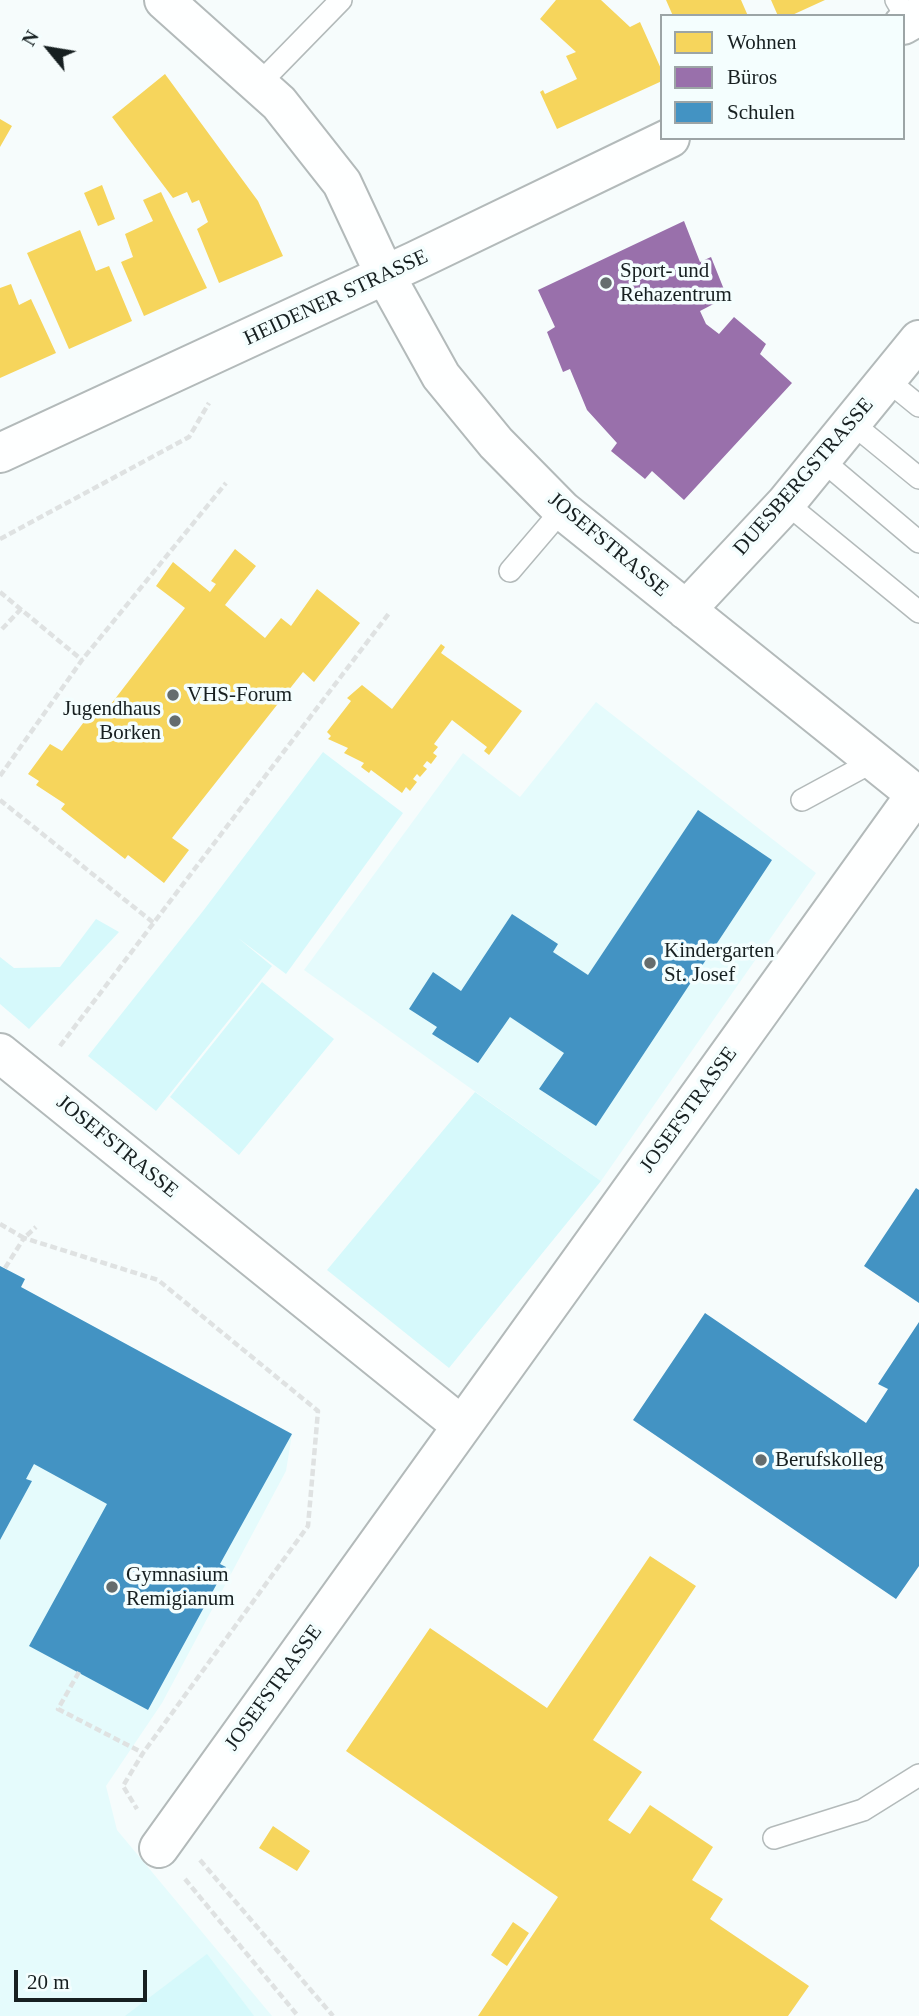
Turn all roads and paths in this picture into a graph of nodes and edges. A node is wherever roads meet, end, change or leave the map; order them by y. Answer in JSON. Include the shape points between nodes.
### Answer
{"nodes":[{"id":1,"x":164,"y":0,"type":"edge"},
{"id":2,"x":341,"y":0,"type":"edge"},
{"id":3,"x":259,"y":84,"type":"junction"},
{"id":4,"x":666,"y":140,"type":"edge"},
{"id":5,"x":385,"y":275,"type":"junction"},
{"id":6,"x":919,"y":340,"type":"edge"},
{"id":7,"x":887,"y":380,"type":"junction"},
{"id":8,"x":919,"y":406,"type":"edge"},
{"id":9,"x":853,"y":424,"type":"junction"},
{"id":10,"x":190,"y":437,"type":"dead end"},
{"id":11,"x":0,"y":453,"type":"edge"},
{"id":12,"x":822,"y":460,"type":"junction"},
{"id":13,"x":919,"y":478,"type":"edge"},
{"id":14,"x":226,"y":483,"type":"dead end"},
{"id":15,"x":786,"y":503,"type":"junction"},
{"id":16,"x":562,"y":510,"type":"junction"},
{"id":17,"x":0,"y":539,"type":"edge"},
{"id":18,"x":919,"y":542,"type":"edge"},
{"id":19,"x":510,"y":571,"type":"dead end"},
{"id":20,"x":0,"y":592,"type":"edge"},
{"id":21,"x":21,"y":609,"type":"junction"},
{"id":22,"x":686,"y":610,"type":"junction"},
{"id":23,"x":390,"y":612,"type":"dead end"},
{"id":24,"x":919,"y":612,"type":"edge"},
{"id":25,"x":2,"y":629,"type":"dead end"},
{"id":26,"x":82,"y":660,"type":"junction"},
{"id":27,"x":874,"y":761,"type":"junction"},
{"id":28,"x":0,"y":776,"type":"edge"},
{"id":29,"x":918,"y":794,"type":"edge"},
{"id":30,"x":0,"y":800,"type":"edge"},
{"id":31,"x":802,"y":800,"type":"dead end"},
{"id":32,"x":155,"y":924,"type":"junction"},
{"id":33,"x":0,"y":1053,"type":"edge"},
{"id":34,"x":33,"y":1080,"type":"junction"},
{"id":35,"x":0,"y":1224,"type":"edge"},
{"id":36,"x":36,"y":1227,"type":"dead end"},
{"id":37,"x":24,"y":1238,"type":"junction"},
{"id":38,"x":5,"y":1268,"type":"dead end"},
{"id":39,"x":463,"y":1426,"type":"junction"},
{"id":40,"x":79,"y":1672,"type":"dead end"},
{"id":41,"x":143,"y":1753,"type":"junction"},
{"id":42,"x":919,"y":1775,"type":"edge"},
{"id":43,"x":166,"y":1838,"type":"junction"},
{"id":44,"x":774,"y":1838,"type":"dead end"},
{"id":45,"x":298,"y":2016,"type":"edge"},
{"id":46,"x":333,"y":2016,"type":"edge"}],
"edges":[{"from":1,"to":3,"type":"street","name":"JOSEFSTRASSE"},
{"from":2,"to":3,"type":"lane"},
{"from":3,"to":5,"type":"street","name":"JOSEFSTRASSE","via":[[342,183]]},
{"from":4,"to":5,"type":"street","name":"HEIDENER STRASSE"},
{"from":5,"to":11,"type":"street","name":"HEIDENER STRASSE"},
{"from":5,"to":16,"type":"street","name":"JOSEFSTRASSE","via":[[440,376],[496,443]]},
{"from":6,"to":7,"type":"street","name":"DUESBERGSTRASSE"},
{"from":7,"to":8,"type":"lane"},
{"from":7,"to":9,"type":"street","name":"DUESBERGSTRASSE"},
{"from":9,"to":12,"type":"street","name":"DUESBERGSTRASSE"},
{"from":9,"to":13,"type":"lane"},
{"from":10,"to":17,"type":"path"},
{"from":12,"to":15,"type":"street","name":"DUESBERGSTRASSE"},
{"from":12,"to":18,"type":"lane"},
{"from":14,"to":26,"type":"path"},
{"from":15,"to":22,"type":"street","name":"DUESBERGSTRASSE"},
{"from":15,"to":24,"type":"lane"},
{"from":16,"to":19,"type":"lane"},
{"from":16,"to":22,"type":"street","name":"JOSEFSTRASSE"},
{"from":20,"to":21,"type":"path"},
{"from":21,"to":25,"type":"path"},
{"from":21,"to":26,"type":"path"},
{"from":22,"to":27,"type":"street","name":"JOSEFSTRASSE"},
{"from":23,"to":32,"type":"path"},
{"from":26,"to":28,"type":"path"},
{"from":27,"to":29,"type":"street","name":"JOSEFSTRASSE"},
{"from":27,"to":31,"type":"lane"},
{"from":29,"to":39,"type":"street","name":"JOSEFSTRASSE"},
{"from":30,"to":32,"type":"path"},
{"from":32,"to":34,"type":"path"},
{"from":33,"to":34,"type":"street","name":"JOSEFSTRASSE"},
{"from":34,"to":39,"type":"street","name":"JOSEFSTRASSE"},
{"from":35,"to":37,"type":"path"},
{"from":36,"to":37,"type":"path"},
{"from":37,"to":38,"type":"path"},
{"from":37,"to":41,"type":"path","via":[[158,1280],[318,1411],[307,1526]]},
{"from":39,"to":43,"type":"street","name":"JOSEFSTRASSE"},
{"from":40,"to":41,"type":"path","via":[[58,1709]]},
{"from":41,"to":43,"type":"path","via":[[124,1786]]},
{"from":42,"to":44,"type":"lane","via":[[863,1810]]},
{"from":43,"to":45,"type":"path"},
{"from":43,"to":46,"type":"path"}]}
